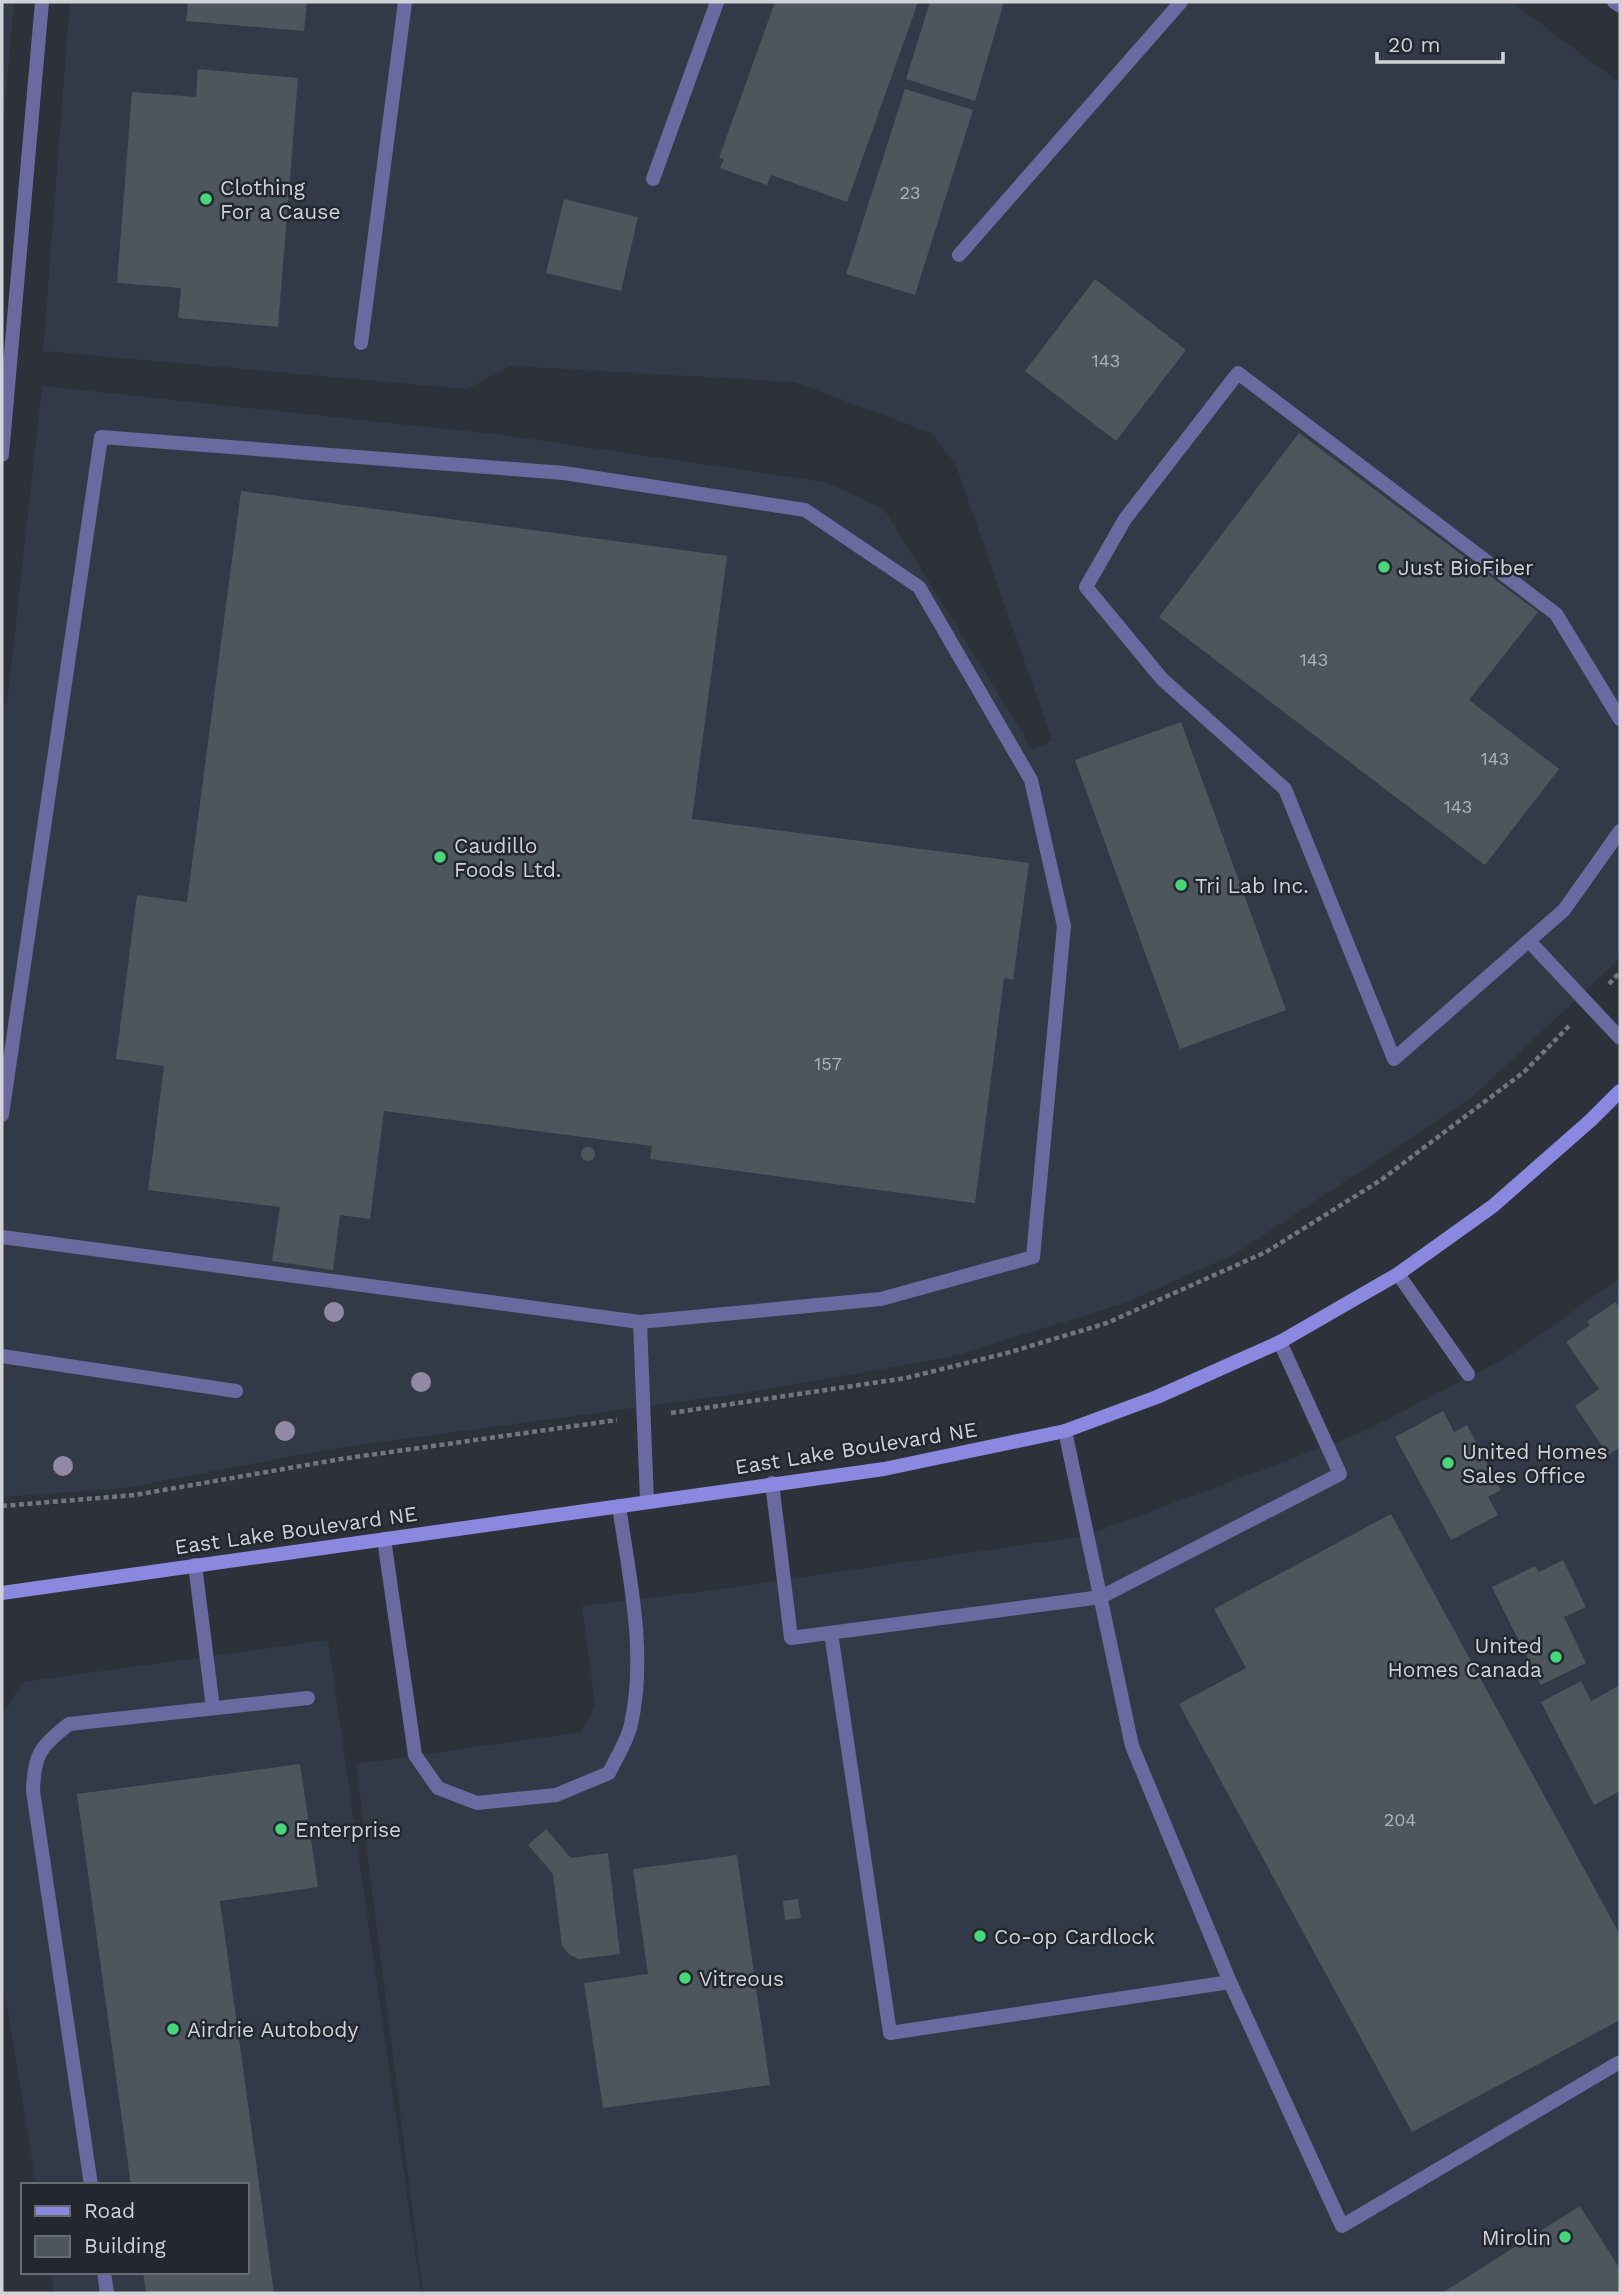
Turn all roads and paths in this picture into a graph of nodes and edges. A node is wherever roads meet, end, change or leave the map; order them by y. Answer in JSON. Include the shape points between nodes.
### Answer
{"nodes":[{"id":1,"x":42,"y":2,"type":"edge"},
{"id":2,"x":405,"y":2,"type":"edge"},
{"id":3,"x":717,"y":2,"type":"edge"},
{"id":4,"x":1181,"y":2,"type":"edge"},
{"id":5,"x":1614,"y":2,"type":"edge"},
{"id":6,"x":1620,"y":6,"type":"edge"},
{"id":7,"x":653,"y":179,"type":"dead end"},
{"id":8,"x":959,"y":255,"type":"dead end"},
{"id":9,"x":361,"y":343,"type":"dead end"},
{"id":10,"x":3,"y":427,"type":"edge"},
{"id":11,"x":2,"y":455,"type":"edge"},
{"id":12,"x":1620,"y":719,"type":"edge"},
{"id":13,"x":1620,"y":831,"type":"edge"},
{"id":14,"x":1529,"y":941,"type":"junction"},
{"id":15,"x":1620,"y":1038,"type":"edge"},
{"id":16,"x":1620,"y":1091,"type":"edge"},
{"id":17,"x":2,"y":1115,"type":"edge"},
{"id":18,"x":2,"y":1237,"type":"edge"},
{"id":19,"x":1398,"y":1274,"type":"junction"},
{"id":20,"x":640,"y":1322,"type":"junction"},
{"id":21,"x":1280,"y":1342,"type":"junction"},
{"id":22,"x":2,"y":1356,"type":"edge"},
{"id":23,"x":1468,"y":1374,"type":"dead end"},
{"id":24,"x":236,"y":1391,"type":"dead end"},
{"id":25,"x":1065,"y":1431,"type":"junction"},
{"id":26,"x":772,"y":1483,"type":"junction"},
{"id":27,"x":647,"y":1502,"type":"junction"},
{"id":28,"x":619,"y":1506,"type":"junction"},
{"id":29,"x":384,"y":1539,"type":"junction"},
{"id":30,"x":195,"y":1565,"type":"junction"},
{"id":31,"x":2,"y":1593,"type":"edge"},
{"id":32,"x":1101,"y":1597,"type":"junction"},
{"id":33,"x":831,"y":1633,"type":"junction"},
{"id":34,"x":309,"y":1698,"type":"dead end"},
{"id":35,"x":213,"y":1708,"type":"junction"},
{"id":36,"x":1230,"y":1982,"type":"junction"},
{"id":37,"x":1618,"y":2063,"type":"dead end"},
{"id":38,"x":91,"y":2183,"type":"edge"},
{"id":39,"x":104,"y":2274,"type":"edge"},
{"id":40,"x":107,"y":2293,"type":"edge"}],
"edges":[{"from":1,"to":10,"type":"street"},
{"from":2,"to":9,"type":"street"},
{"from":3,"to":7,"type":"street"},
{"from":4,"to":8,"type":"street"},
{"from":5,"to":6,"type":"street"},
{"from":10,"to":11,"type":"street"},
{"from":12,"to":14,"type":"street","via":[[1556,614],[1238,373],[1125,519],[1086,587],[1162,679],[1285,789],[1394,1059]]},
{"from":13,"to":14,"type":"street","via":[[1564,909]]},
{"from":14,"to":15,"type":"street"},
{"from":16,"to":19,"type":"main road","name":"East Lake Boulevard NE","via":[[1493,1206]]},
{"from":17,"to":20,"type":"street","via":[[101,437],[564,473],[805,510],[919,587],[1031,780],[1064,926],[1033,1257],[881,1299]]},
{"from":18,"to":20,"type":"street"},
{"from":19,"to":21,"type":"main road","name":"East Lake Boulevard NE"},
{"from":19,"to":23,"type":"street"},
{"from":20,"to":27,"type":"street"},
{"from":21,"to":25,"type":"main road","name":"East Lake Boulevard NE","via":[[1157,1397]]},
{"from":21,"to":32,"type":"street","via":[[1340,1474]]},
{"from":22,"to":24,"type":"street"},
{"from":25,"to":26,"type":"main road","name":"East Lake Boulevard NE","via":[[884,1469]]},
{"from":25,"to":32,"type":"street"},
{"from":26,"to":27,"type":"main road","name":"East Lake Boulevard NE"},
{"from":26,"to":33,"type":"street","via":[[791,1637]]},
{"from":27,"to":28,"type":"main road","name":"East Lake Boulevard NE"},
{"from":28,"to":29,"type":"main road","name":"East Lake Boulevard NE"},
{"from":28,"to":29,"type":"street","via":[[633,1600],[637,1672],[631,1726],[609,1773],[556,1795],[477,1803],[438,1788],[415,1755]]},
{"from":29,"to":30,"type":"main road","name":"East Lake Boulevard NE"},
{"from":30,"to":31,"type":"main road","name":"East Lake Boulevard NE"},
{"from":30,"to":35,"type":"street"},
{"from":32,"to":33,"type":"street"},
{"from":32,"to":36,"type":"street","via":[[1132,1746]]},
{"from":33,"to":36,"type":"street","via":[[890,2033]]},
{"from":34,"to":35,"type":"street"},
{"from":35,"to":38,"type":"street","via":[[69,1724],[46,1742],[34,1766],[33,1791]]},
{"from":36,"to":37,"type":"street","via":[[1342,2226]]},
{"from":39,"to":40,"type":"street"}]}
